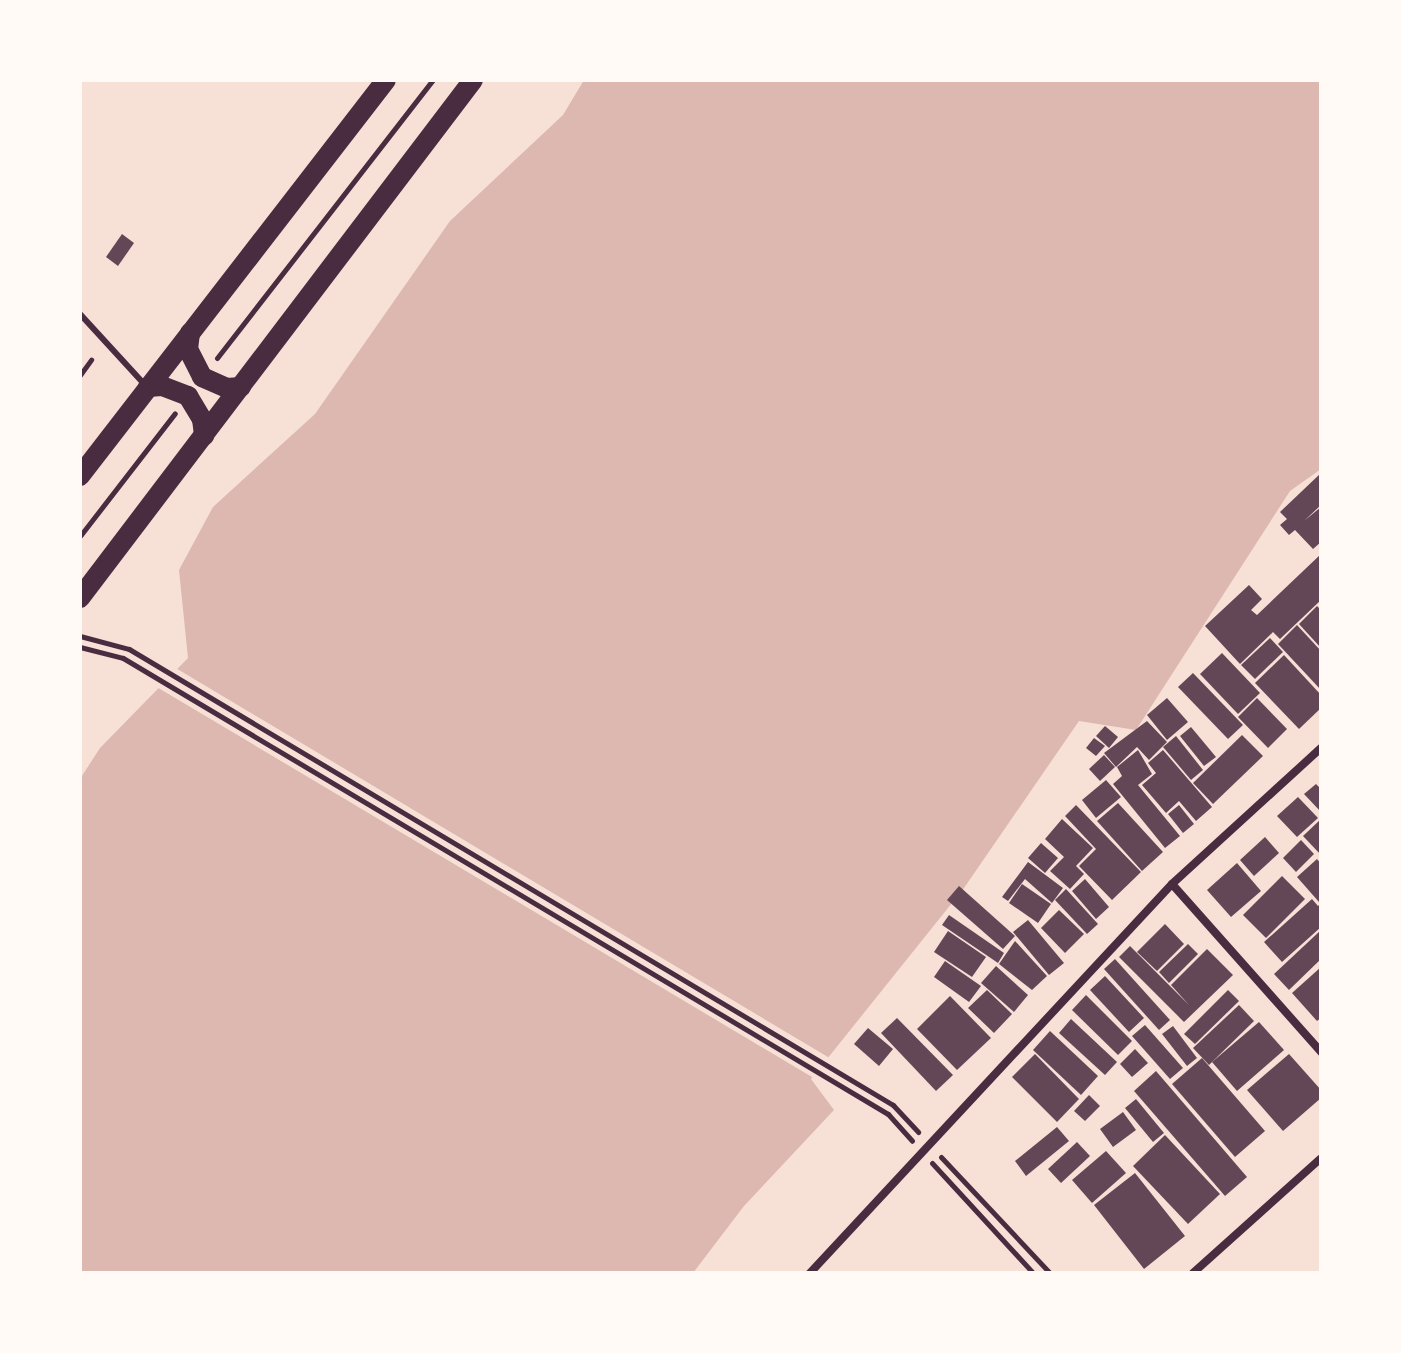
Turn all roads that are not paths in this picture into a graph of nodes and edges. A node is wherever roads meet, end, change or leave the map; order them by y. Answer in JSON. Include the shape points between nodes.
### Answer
{"nodes":[{"id":1,"x":386,"y":80,"type":"edge"},
{"id":2,"x":456,"y":80,"type":"edge"},
{"id":3,"x":473,"y":80,"type":"edge"},
{"id":4,"x":455,"y":103,"type":"junction"},
{"id":5,"x":80,"y":314,"type":"edge"},
{"id":6,"x":190,"y":333,"type":"junction"},
{"id":7,"x":148,"y":387,"type":"junction"},
{"id":8,"x":241,"y":387,"type":"junction"},
{"id":9,"x":204,"y":436,"type":"junction"},
{"id":10,"x":80,"y":476,"type":"edge"},
{"id":11,"x":80,"y":598,"type":"edge"},
{"id":12,"x":1321,"y":748,"type":"edge"},
{"id":13,"x":1172,"y":884,"type":"junction"},
{"id":14,"x":1321,"y":1052,"type":"edge"},
{"id":15,"x":1321,"y":1158,"type":"edge"},
{"id":16,"x":810,"y":1273,"type":"edge"},
{"id":17,"x":1193,"y":1273,"type":"edge"}],
"edges":[{"from":1,"to":6,"type":"main road"},
{"from":2,"to":4,"type":"main road"},
{"from":3,"to":4,"type":"main road"},
{"from":4,"to":8,"type":"main road"},
{"from":5,"to":7,"type":"lane"},
{"from":6,"to":7,"type":"main road"},
{"from":6,"to":8,"type":"main road","via":[[190,357],[202,377],[227,388]]},
{"from":7,"to":9,"type":"main road","via":[[162,386],[188,396],[202,419]]},
{"from":7,"to":10,"type":"main road"},
{"from":8,"to":9,"type":"main road"},
{"from":9,"to":11,"type":"main road"},
{"from":12,"to":13,"type":"street"},
{"from":13,"to":14,"type":"street"},
{"from":13,"to":16,"type":"street"},
{"from":15,"to":17,"type":"street"}]}
